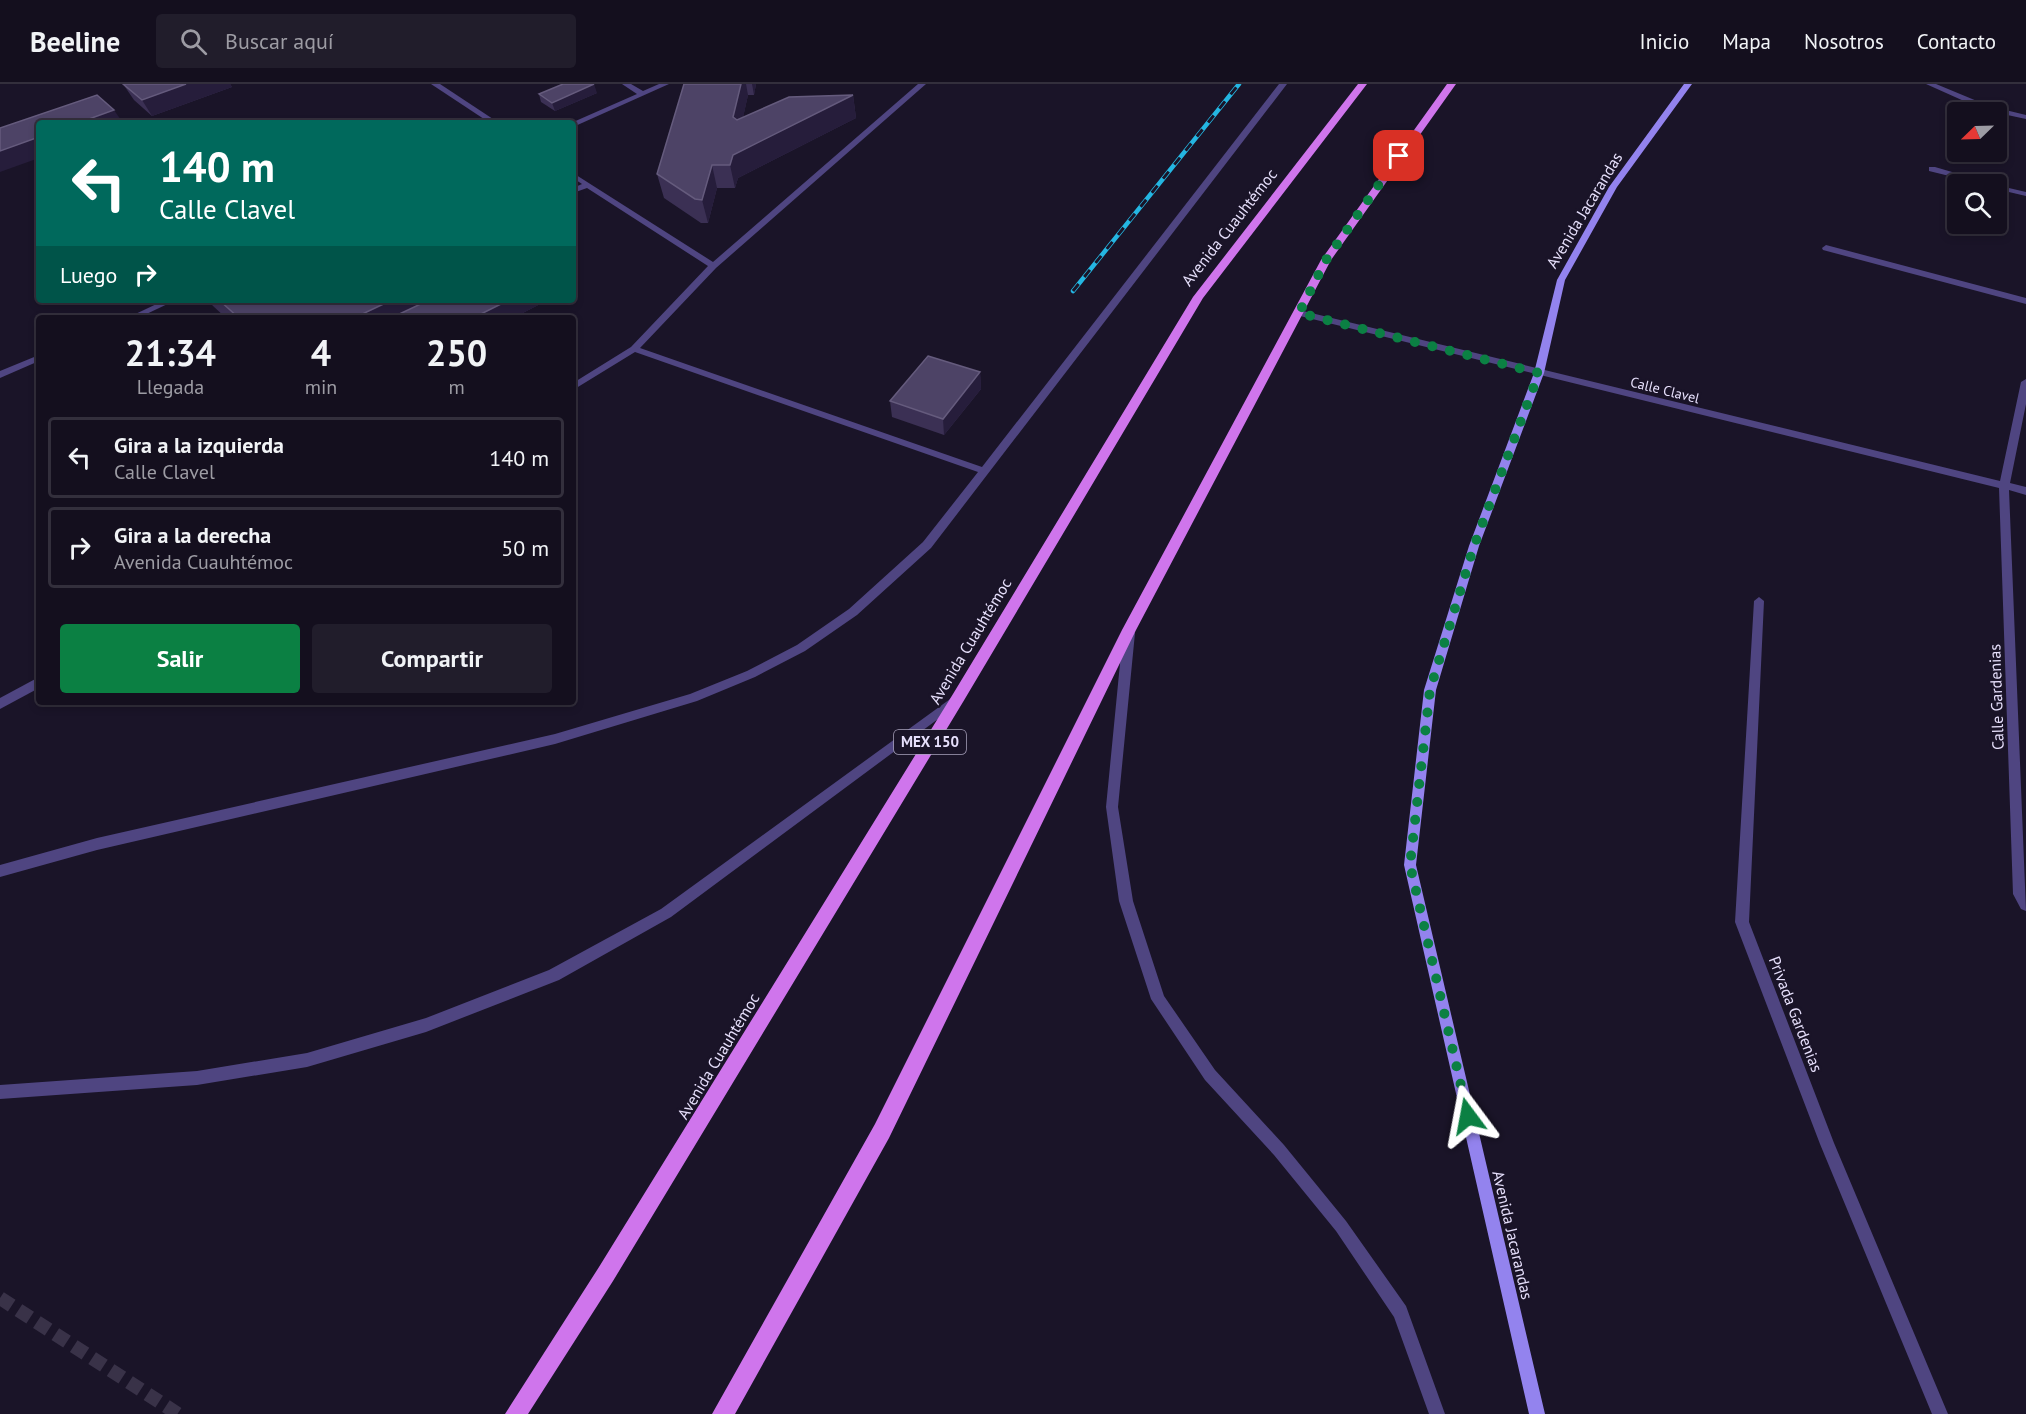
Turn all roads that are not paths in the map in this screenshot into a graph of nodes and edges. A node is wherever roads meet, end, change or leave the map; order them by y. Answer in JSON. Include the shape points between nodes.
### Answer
{"nodes":[{"id":1,"x":435,"y":84,"type":"edge"},
{"id":2,"x":626,"y":84,"type":"edge"},
{"id":3,"x":665,"y":84,"type":"edge"},
{"id":4,"x":922,"y":84,"type":"edge"},
{"id":5,"x":1283,"y":84,"type":"edge"},
{"id":6,"x":1363,"y":84,"type":"edge"},
{"id":7,"x":1452,"y":84,"type":"edge"},
{"id":8,"x":1688,"y":84,"type":"edge"},
{"id":9,"x":1930,"y":84,"type":"edge"},
{"id":10,"x":643,"y":94,"type":"junction"},
{"id":11,"x":2026,"y":117,"type":"edge"},
{"id":12,"x":490,"y":120,"type":"edge"},
{"id":13,"x":576,"y":124,"type":"edge"},
{"id":14,"x":1932,"y":169,"type":"dead end"},
{"id":15,"x":1951,"y":174,"type":"edge"},
{"id":16,"x":576,"y":177,"type":"edge"},
{"id":17,"x":588,"y":184,"type":"junction"},
{"id":18,"x":576,"y":190,"type":"edge"},
{"id":19,"x":2007,"y":190,"type":"edge"},
{"id":20,"x":2026,"y":195,"type":"edge"},
{"id":21,"x":1826,"y":248,"type":"dead end"},
{"id":22,"x":713,"y":266,"type":"junction"},
{"id":23,"x":2026,"y":301,"type":"edge"},
{"id":24,"x":165,"y":303,"type":"edge"},
{"id":25,"x":1299,"y":313,"type":"junction"},
{"id":26,"x":138,"y":315,"type":"edge"},
{"id":27,"x":634,"y":349,"type":"junction"},
{"id":28,"x":36,"y":359,"type":"edge"},
{"id":29,"x":1539,"y":373,"type":"junction"},
{"id":30,"x":0,"y":375,"type":"edge"},
{"id":31,"x":2026,"y":382,"type":"edge"},
{"id":32,"x":576,"y":385,"type":"edge"},
{"id":33,"x":984,"y":471,"type":"junction"},
{"id":34,"x":2004,"y":486,"type":"junction"},
{"id":35,"x":2026,"y":491,"type":"edge"},
{"id":36,"x":1759,"y":602,"type":"dead end"},
{"id":37,"x":1129,"y":630,"type":"junction"},
{"id":38,"x":36,"y":684,"type":"edge"},
{"id":39,"x":957,"y":698,"type":"junction"},
{"id":40,"x":0,"y":704,"type":"edge"},
{"id":41,"x":0,"y":871,"type":"edge"},
{"id":42,"x":2026,"y":905,"type":"edge"},
{"id":43,"x":0,"y":1092,"type":"edge"},
{"id":44,"x":516,"y":1414,"type":"edge"},
{"id":45,"x":723,"y":1414,"type":"edge"},
{"id":46,"x":1437,"y":1414,"type":"edge"},
{"id":47,"x":1537,"y":1414,"type":"edge"},
{"id":48,"x":1940,"y":1414,"type":"edge"}],
"edges":[{"from":1,"to":12,"type":"street"},
{"from":2,"to":10,"type":"street"},
{"from":3,"to":10,"type":"street"},
{"from":4,"to":22,"type":"street"},
{"from":5,"to":33,"type":"street"},
{"from":6,"to":39,"type":"main road","name":"Avenida Cuauhtémoc","number":"MEX 150","via":[[1198,297]]},
{"from":7,"to":25,"type":"main road","via":[[1326,260]]},
{"from":8,"to":29,"type":"main road","name":"Avenida Jacarandas","via":[[1613,187],[1561,280]]},
{"from":9,"to":11,"type":"street","via":[[1986,108]]},
{"from":10,"to":13,"type":"street"},
{"from":14,"to":15,"type":"street"},
{"from":16,"to":17,"type":"street"},
{"from":17,"to":18,"type":"street"},
{"from":17,"to":22,"type":"street"},
{"from":19,"to":20,"type":"street"},
{"from":21,"to":23,"type":"street"},
{"from":22,"to":27,"type":"street"},
{"from":24,"to":26,"type":"street"},
{"from":25,"to":29,"type":"street","name":"Calle Clavel"},
{"from":25,"to":37,"type":"main road"},
{"from":27,"to":32,"type":"street"},
{"from":27,"to":33,"type":"street"},
{"from":28,"to":30,"type":"street"},
{"from":29,"to":34,"type":"street","name":"Calle Clavel"},
{"from":29,"to":47,"type":"main road","name":"Avenida Jacarandas","via":[[1474,546],[1430,690],[1410,865]]},
{"from":31,"to":34,"type":"street","name":"Calle Gardenias"},
{"from":33,"to":41,"type":"street","via":[[927,545],[853,612],[801,648],[693,698],[555,739],[97,844]]},
{"from":34,"to":35,"type":"street","name":"Calle Clavel"},
{"from":34,"to":42,"type":"street","name":"Calle Gardenias","via":[[2020,894]]},
{"from":36,"to":48,"type":"street","name":"Privada Gardenias","via":[[1742,922],[1827,1144]]},
{"from":37,"to":45,"type":"main road","via":[[882,1131]]},
{"from":37,"to":46,"type":"street","via":[[1112,807],[1126,901],[1158,999],[1210,1074],[1341,1226],[1400,1311]]},
{"from":38,"to":40,"type":"street"},
{"from":39,"to":43,"type":"street","via":[[666,913],[554,975],[426,1026],[308,1060],[197,1078]]},
{"from":39,"to":44,"type":"main road","name":"Avenida Cuauhtémoc","number":"MEX 150","via":[[606,1274]]}]}
